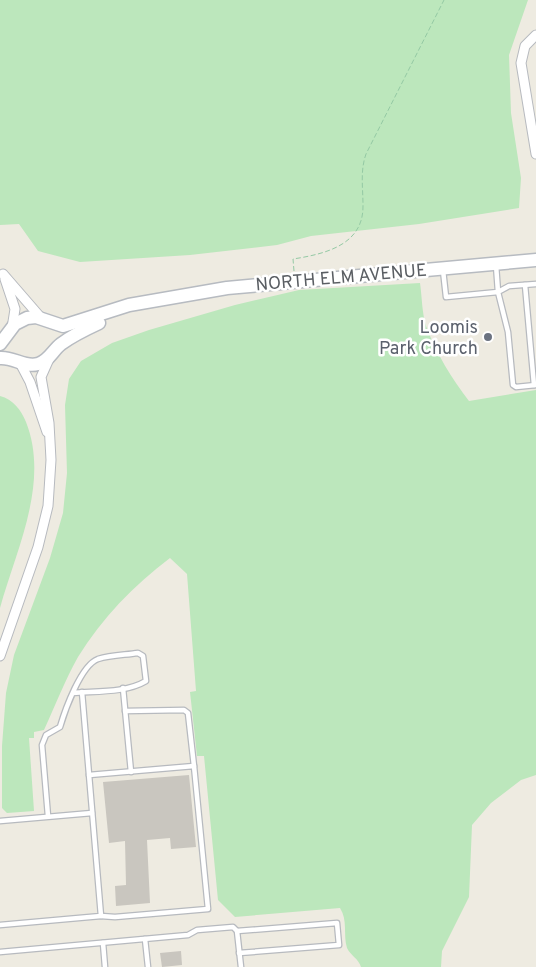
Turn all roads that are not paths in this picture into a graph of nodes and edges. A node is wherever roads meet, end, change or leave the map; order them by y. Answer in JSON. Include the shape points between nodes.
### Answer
{"nodes":[{"id":1,"x":536,"y":35,"type":"edge"},
{"id":2,"x":536,"y":154,"type":"edge"},
{"id":3,"x":536,"y":260,"type":"edge"},
{"id":4,"x":496,"y":264,"type":"junction"},
{"id":5,"x":443,"y":269,"type":"junction"},
{"id":6,"x":1,"y":272,"type":"edge"},
{"id":7,"x":536,"y":284,"type":"edge"},
{"id":8,"x":525,"y":285,"type":"junction"},
{"id":9,"x":498,"y":292,"type":"junction"},
{"id":10,"x":148,"y":303,"type":"junction"},
{"id":11,"x":44,"y":320,"type":"junction"},
{"id":12,"x":12,"y":328,"type":"junction"},
{"id":13,"x":0,"y":344,"type":"edge"},
{"id":14,"x":52,"y":353,"type":"junction"},
{"id":15,"x":0,"y":358,"type":"edge"},
{"id":16,"x":19,"y":361,"type":"junction"},
{"id":17,"x":535,"y":385,"type":"edge"},
{"id":18,"x":49,"y":437,"type":"junction"},
{"id":19,"x":0,"y":656,"type":"edge"},
{"id":20,"x":123,"y":688,"type":"junction"},
{"id":21,"x":73,"y":692,"type":"junction"},
{"id":22,"x":82,"y":692,"type":"junction"},
{"id":23,"x":125,"y":711,"type":"junction"},
{"id":24,"x":194,"y":766,"type":"junction"},
{"id":25,"x":131,"y":772,"type":"junction"},
{"id":26,"x":89,"y":776,"type":"junction"},
{"id":27,"x":92,"y":813,"type":"junction"},
{"id":28,"x":48,"y":816,"type":"junction"},
{"id":29,"x":0,"y":821,"type":"edge"},
{"id":30,"x":101,"y":916,"type":"junction"},
{"id":31,"x":0,"y":925,"type":"edge"},
{"id":32,"x":237,"y":931,"type":"junction"},
{"id":33,"x":145,"y":939,"type":"junction"},
{"id":34,"x":103,"y":943,"type":"junction"},
{"id":35,"x":0,"y":952,"type":"edge"},
{"id":36,"x":239,"y":953,"type":"junction"},
{"id":37,"x":105,"y":967,"type":"edge"},
{"id":38,"x":148,"y":967,"type":"edge"},
{"id":39,"x":241,"y":967,"type":"edge"}],
"edges":[{"from":1,"to":2,"type":"street","via":[[525,46],[521,62]]},
{"from":3,"to":4,"type":"main road","name":"NORTH ELM AVENUE"},
{"from":4,"to":5,"type":"main road","name":"NORTH ELM AVENUE"},
{"from":4,"to":9,"type":"lane"},
{"from":5,"to":9,"type":"lane","via":[[446,297]]},
{"from":5,"to":10,"type":"main road","name":"NORTH ELM AVENUE","via":[[212,290]]},
{"from":6,"to":11,"type":"street"},
{"from":6,"to":12,"type":"street","via":[[15,309]]},
{"from":7,"to":8,"type":"lane"},
{"from":8,"to":9,"type":"lane","via":[[509,286]]},
{"from":8,"to":17,"type":"lane"},
{"from":9,"to":17,"type":"lane","via":[[508,332],[513,384],[516,387]]},
{"from":10,"to":11,"type":"main road","name":"NORTH ELM AVENUE","via":[[124,306],[63,326]]},
{"from":10,"to":14,"type":"main road","name":"NORTH ELM AVENUE","via":[[89,328]]},
{"from":11,"to":12,"type":"main road","name":"NORTH ELM AVENUE","via":[[27,318]]},
{"from":11,"to":14,"type":"main road","via":[[55,335]]},
{"from":12,"to":13,"type":"main road"},
{"from":12,"to":16,"type":"main road","via":[[8,345]]},
{"from":14,"to":16,"type":"main road","name":"NORTH ELM AVENUE","via":[[39,364]]},
{"from":14,"to":18,"type":"street","via":[[41,377]]},
{"from":15,"to":16,"type":"main road","name":"NORTH ELM AVENUE"},
{"from":16,"to":18,"type":"street","via":[[30,382]]},
{"from":18,"to":19,"type":"street","via":[[50,490],[43,532]]},
{"from":20,"to":21,"type":"lane","via":[[146,681],[143,656],[96,659]]},
{"from":20,"to":22,"type":"lane"},
{"from":20,"to":23,"type":"lane"},
{"from":21,"to":22,"type":"lane"},
{"from":21,"to":28,"type":"lane","via":[[60,727],[46,735],[42,745]]},
{"from":22,"to":26,"type":"lane"},
{"from":23,"to":24,"type":"lane","via":[[184,710],[188,714]]},
{"from":23,"to":25,"type":"lane"},
{"from":24,"to":25,"type":"lane"},
{"from":24,"to":30,"type":"lane","via":[[208,909],[116,918]]},
{"from":25,"to":26,"type":"lane"},
{"from":26,"to":27,"type":"lane"},
{"from":27,"to":28,"type":"lane"},
{"from":27,"to":30,"type":"lane"},
{"from":28,"to":29,"type":"lane"},
{"from":30,"to":31,"type":"lane"},
{"from":32,"to":33,"type":"lane","via":[[233,927],[197,930],[188,935]]},
{"from":32,"to":36,"type":"lane"},
{"from":32,"to":36,"type":"lane","via":[[337,924],[339,944]]},
{"from":33,"to":34,"type":"lane"},
{"from":33,"to":38,"type":"lane"},
{"from":34,"to":35,"type":"lane"},
{"from":34,"to":37,"type":"lane"},
{"from":36,"to":39,"type":"lane"}]}
